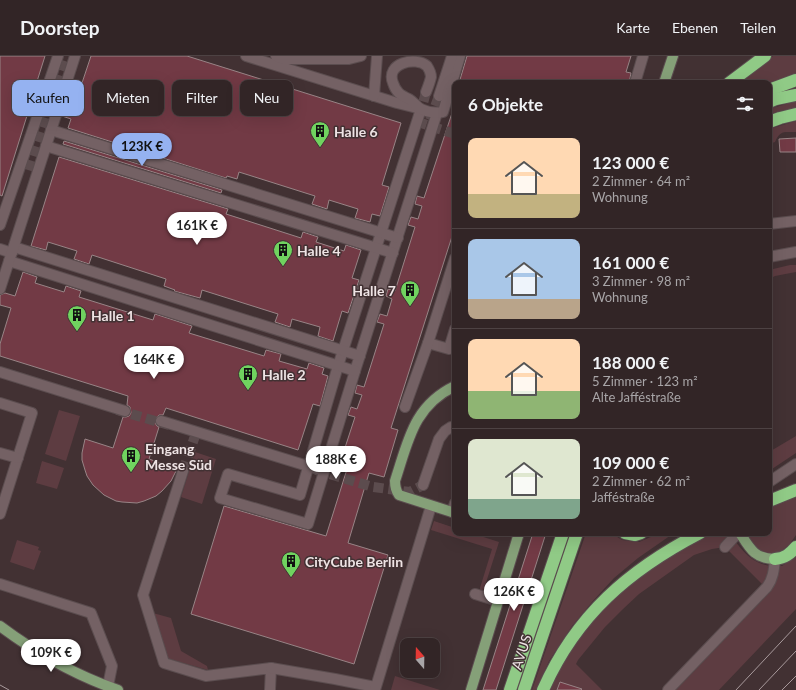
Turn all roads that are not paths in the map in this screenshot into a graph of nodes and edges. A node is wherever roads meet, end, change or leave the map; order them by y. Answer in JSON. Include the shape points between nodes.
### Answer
{"nodes":[{"id":1,"x":58,"y":56,"type":"edge"},
{"id":2,"x":75,"y":56,"type":"edge"},
{"id":3,"x":246,"y":56,"type":"edge"},
{"id":4,"x":276,"y":56,"type":"edge"},
{"id":5,"x":361,"y":56,"type":"edge"},
{"id":6,"x":377,"y":56,"type":"edge"},
{"id":7,"x":452,"y":56,"type":"edge"},
{"id":8,"x":460,"y":56,"type":"edge"},
{"id":9,"x":643,"y":56,"type":"edge"},
{"id":10,"x":673,"y":56,"type":"edge"},
{"id":11,"x":752,"y":56,"type":"edge"},
{"id":12,"x":765,"y":56,"type":"edge"},
{"id":13,"x":453,"y":80,"type":"edge"},
{"id":14,"x":636,"y":80,"type":"edge"},
{"id":15,"x":665,"y":80,"type":"edge"},
{"id":16,"x":733,"y":80,"type":"edge"},
{"id":17,"x":796,"y":80,"type":"edge"},
{"id":18,"x":452,"y":82,"type":"edge"},
{"id":19,"x":772,"y":89,"type":"edge"},
{"id":20,"x":426,"y":92,"type":"tunnel mouth"},
{"id":21,"x":796,"y":95,"type":"edge"},
{"id":22,"x":374,"y":96,"type":"junction"},
{"id":23,"x":439,"y":96,"type":"tunnel mouth"},
{"id":24,"x":772,"y":101,"type":"edge"},
{"id":25,"x":421,"y":109,"type":"junction"},
{"id":26,"x":438,"y":113,"type":"junction"},
{"id":27,"x":796,"y":114,"type":"edge"},
{"id":28,"x":772,"y":121,"type":"edge"},
{"id":29,"x":51,"y":130,"type":"junction"},
{"id":30,"x":46,"y":146,"type":"junction"},
{"id":31,"x":796,"y":221,"type":"edge"},
{"id":32,"x":772,"y":224,"type":"edge"},
{"id":33,"x":0,"y":226,"type":"edge"},
{"id":34,"x":381,"y":233,"type":"junction"},
{"id":35,"x":398,"y":238,"type":"junction"},
{"id":36,"x":376,"y":248,"type":"junction"},
{"id":37,"x":0,"y":249,"type":"edge"},
{"id":38,"x":796,"y":252,"type":"edge"},
{"id":39,"x":393,"y":253,"type":"junction"},
{"id":40,"x":11,"y":254,"type":"junction"},
{"id":41,"x":772,"y":256,"type":"edge"},
{"id":42,"x":452,"y":276,"type":"edge"},
{"id":43,"x":450,"y":288,"type":"edge"},
{"id":44,"x":0,"y":289,"type":"edge"},
{"id":45,"x":452,"y":339,"type":"edge"},
{"id":46,"x":428,"y":343,"type":"junction"},
{"id":47,"x":343,"y":350,"type":"junction"},
{"id":48,"x":360,"y":356,"type":"junction"},
{"id":49,"x":338,"y":366,"type":"junction"},
{"id":50,"x":355,"y":371,"type":"junction"},
{"id":51,"x":0,"y":372,"type":"edge"},
{"id":52,"x":452,"y":388,"type":"edge"},
{"id":53,"x":0,"y":403,"type":"edge"},
{"id":54,"x":405,"y":407,"type":"dead end"},
{"id":55,"x":125,"y":411,"type":"tunnel mouth"},
{"id":56,"x":161,"y":422,"type":"tunnel mouth"},
{"id":57,"x":452,"y":427,"type":"edge"},
{"id":58,"x":0,"y":453,"type":"edge"},
{"id":59,"x":18,"y":458,"type":"junction"},
{"id":60,"x":796,"y":464,"type":"edge"},
{"id":61,"x":308,"y":466,"type":"junction"},
{"id":62,"x":183,"y":471,"type":"tunnel mouth"},
{"id":63,"x":324,"y":471,"type":"junction"},
{"id":64,"x":772,"y":480,"type":"edge"},
{"id":65,"x":423,"y":485,"type":"dead end"},
{"id":66,"x":796,"y":490,"type":"edge"},
{"id":67,"x":772,"y":501,"type":"edge"},
{"id":68,"x":431,"y":506,"type":"junction"},
{"id":69,"x":452,"y":509,"type":"edge"},
{"id":70,"x":0,"y":514,"type":"edge"},
{"id":71,"x":517,"y":536,"type":"edge"},
{"id":72,"x":562,"y":536,"type":"edge"},
{"id":73,"x":576,"y":536,"type":"edge"},
{"id":74,"x":687,"y":536,"type":"edge"},
{"id":75,"x":694,"y":536,"type":"edge"},
{"id":76,"x":736,"y":536,"type":"edge"},
{"id":77,"x":741,"y":536,"type":"edge"},
{"id":78,"x":725,"y":547,"type":"dead end"},
{"id":79,"x":796,"y":547,"type":"edge"},
{"id":80,"x":662,"y":554,"type":"junction"},
{"id":81,"x":775,"y":559,"type":"junction"},
{"id":82,"x":0,"y":584,"type":"edge"},
{"id":83,"x":475,"y":594,"type":"dead end"},
{"id":84,"x":498,"y":601,"type":"junction"},
{"id":85,"x":0,"y":626,"type":"edge"},
{"id":86,"x":271,"y":668,"type":"junction"},
{"id":87,"x":108,"y":686,"type":"junction"},
{"id":88,"x":375,"y":688,"type":"edge"},
{"id":89,"x":118,"y":690,"type":"edge"},
{"id":90,"x":270,"y":690,"type":"edge"},
{"id":91,"x":471,"y":690,"type":"edge"},
{"id":92,"x":510,"y":690,"type":"edge"},
{"id":93,"x":524,"y":690,"type":"edge"},
{"id":94,"x":543,"y":690,"type":"edge"},
{"id":95,"x":668,"y":690,"type":"edge"}],
"edges":[{"from":1,"to":33,"type":"lane"},
{"from":2,"to":29,"type":"lane"},
{"from":3,"to":22,"type":"lane"},
{"from":4,"to":5,"type":"lane","via":[[283,59],[349,59]]},
{"from":6,"to":22,"type":"lane"},
{"from":7,"to":23,"type":"lane"},
{"from":8,"to":13,"type":"lane"},
{"from":9,"to":14,"type":"lane"},
{"from":10,"to":15,"type":"main road"},
{"from":11,"to":16,"type":"highway"},
{"from":12,"to":16,"type":"highway"},
{"from":17,"to":19,"type":"highway"},
{"from":18,"to":26,"type":"lane","via":[[443,112]]},
{"from":20,"to":25,"type":"lane","via":[[431,78],[425,63],[416,57],[400,61],[392,74],[395,90]]},
{"from":21,"to":24,"type":"highway"},
{"from":22,"to":25,"type":"lane"},
{"from":25,"to":26,"type":"lane"},
{"from":25,"to":34,"type":"lane"},
{"from":26,"to":35,"type":"lane"},
{"from":27,"to":28,"type":"highway"},
{"from":29,"to":30,"type":"lane"},
{"from":29,"to":34,"type":"lane"},
{"from":30,"to":36,"type":"lane"},
{"from":30,"to":40,"type":"lane"},
{"from":31,"to":32,"type":"lane"},
{"from":34,"to":35,"type":"lane"},
{"from":34,"to":36,"type":"lane"},
{"from":35,"to":39,"type":"lane"},
{"from":36,"to":39,"type":"lane"},
{"from":36,"to":47,"type":"lane"},
{"from":37,"to":40,"type":"lane"},
{"from":38,"to":41,"type":"lane"},
{"from":39,"to":48,"type":"lane"},
{"from":40,"to":44,"type":"lane"},
{"from":40,"to":47,"type":"lane"},
{"from":40,"to":49,"type":"lane"},
{"from":42,"to":43,"type":"lane"},
{"from":43,"to":46,"type":"lane"},
{"from":45,"to":46,"type":"lane","via":[[449,349]]},
{"from":46,"to":54,"type":"lane"},
{"from":47,"to":48,"type":"lane"},
{"from":47,"to":49,"type":"lane"},
{"from":48,"to":50,"type":"lane"},
{"from":49,"to":50,"type":"lane"},
{"from":49,"to":61,"type":"lane"},
{"from":50,"to":63,"type":"lane"},
{"from":51,"to":55,"type":"lane"},
{"from":52,"to":68,"type":"main road","via":[[421,414],[406,443],[395,481],[395,489],[399,495]]},
{"from":53,"to":59,"type":"lane","via":[[32,413]]},
{"from":56,"to":61,"type":"lane"},
{"from":57,"to":65,"type":"lane","via":[[439,439]]},
{"from":58,"to":59,"type":"lane"},
{"from":59,"to":70,"type":"lane"},
{"from":60,"to":64,"type":"lane"},
{"from":61,"to":63,"type":"lane"},
{"from":61,"to":63,"type":"lane","via":[[300,495],[228,474],[220,498],[308,524]]},
{"from":62,"to":86,"type":"lane","via":[[143,595],[164,663],[206,676]]},
{"from":66,"to":67,"type":"highway"},
{"from":68,"to":69,"type":"main road"},
{"from":68,"to":88,"type":"lane"},
{"from":71,"to":84,"type":"main road"},
{"from":72,"to":92,"type":"highway","name":"AVUS"},
{"from":73,"to":93,"type":"highway","name":"AVUS"},
{"from":74,"to":80,"type":"lane"},
{"from":75,"to":80,"type":"highway"},
{"from":76,"to":78,"type":"lane"},
{"from":77,"to":81,"type":"main road","via":[[755,554]]},
{"from":79,"to":81,"type":"highway","via":[[786,557]]},
{"from":80,"to":94,"type":"highway","via":[[627,579],[587,618],[561,654]]},
{"from":81,"to":95,"type":"lane","via":[[774,572],[767,588]]},
{"from":82,"to":87,"type":"lane","via":[[91,613],[112,666]]},
{"from":83,"to":84,"type":"lane"},
{"from":84,"to":91,"type":"main road"},
{"from":85,"to":87,"type":"main road","via":[[50,660]]},
{"from":86,"to":88,"type":"lane"},
{"from":86,"to":90,"type":"lane"},
{"from":87,"to":89,"type":"main road"}]}
